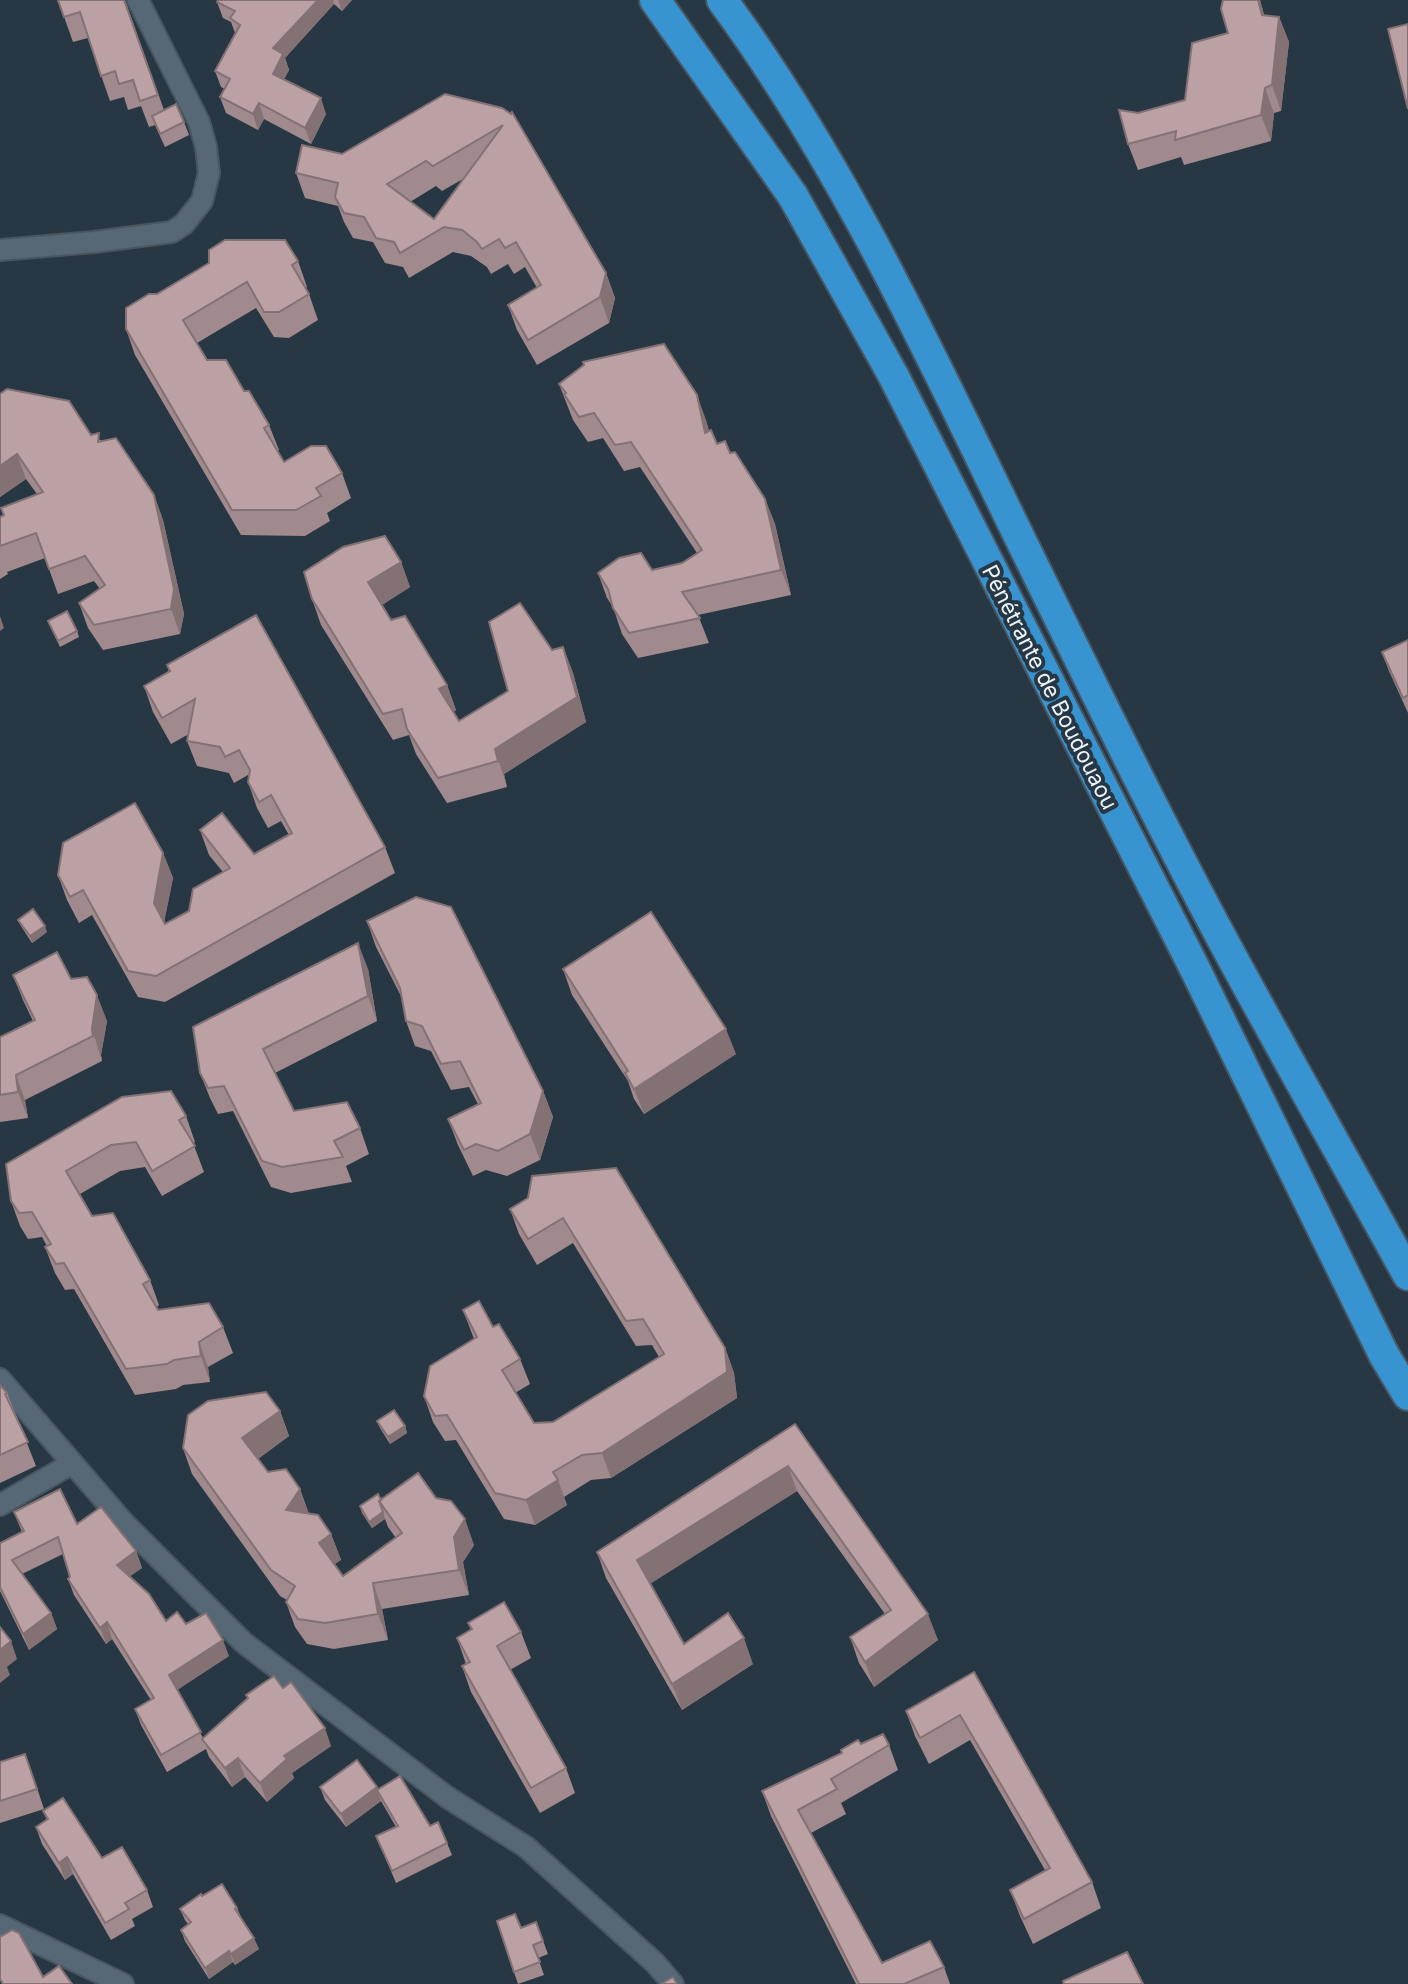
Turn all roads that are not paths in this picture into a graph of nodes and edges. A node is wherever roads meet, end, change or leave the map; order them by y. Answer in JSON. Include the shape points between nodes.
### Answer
{"nodes":[{"id":1,"x":138,"y":0,"type":"edge"},
{"id":2,"x":655,"y":0,"type":"edge"},
{"id":3,"x":722,"y":0,"type":"edge"},
{"id":4,"x":0,"y":250,"type":"edge"},
{"id":5,"x":1408,"y":1275,"type":"edge"},
{"id":6,"x":0,"y":1379,"type":"edge"},
{"id":7,"x":1408,"y":1395,"type":"edge"},
{"id":8,"x":71,"y":1464,"type":"junction"},
{"id":9,"x":0,"y":1505,"type":"edge"},
{"id":10,"x":0,"y":1925,"type":"edge"},
{"id":11,"x":123,"y":1984,"type":"edge"},
{"id":12,"x":673,"y":1984,"type":"edge"}],
"edges":[{"from":1,"to":4,"type":"street","via":[[199,122],[209,173],[202,201],[172,232]]},
{"from":2,"to":7,"type":"highway","name":"Pénétrante de Boudouaou","via":[[793,196],[893,375]]},
{"from":3,"to":5,"type":"highway","name":"Pénétrante de Boudouaou","via":[[759,50],[834,175],[931,353],[1227,947]]},
{"from":6,"to":8,"type":"street"},
{"from":8,"to":9,"type":"street"},
{"from":8,"to":12,"type":"street","via":[[244,1643],[447,1797],[526,1847]]},
{"from":10,"to":11,"type":"street"}]}
